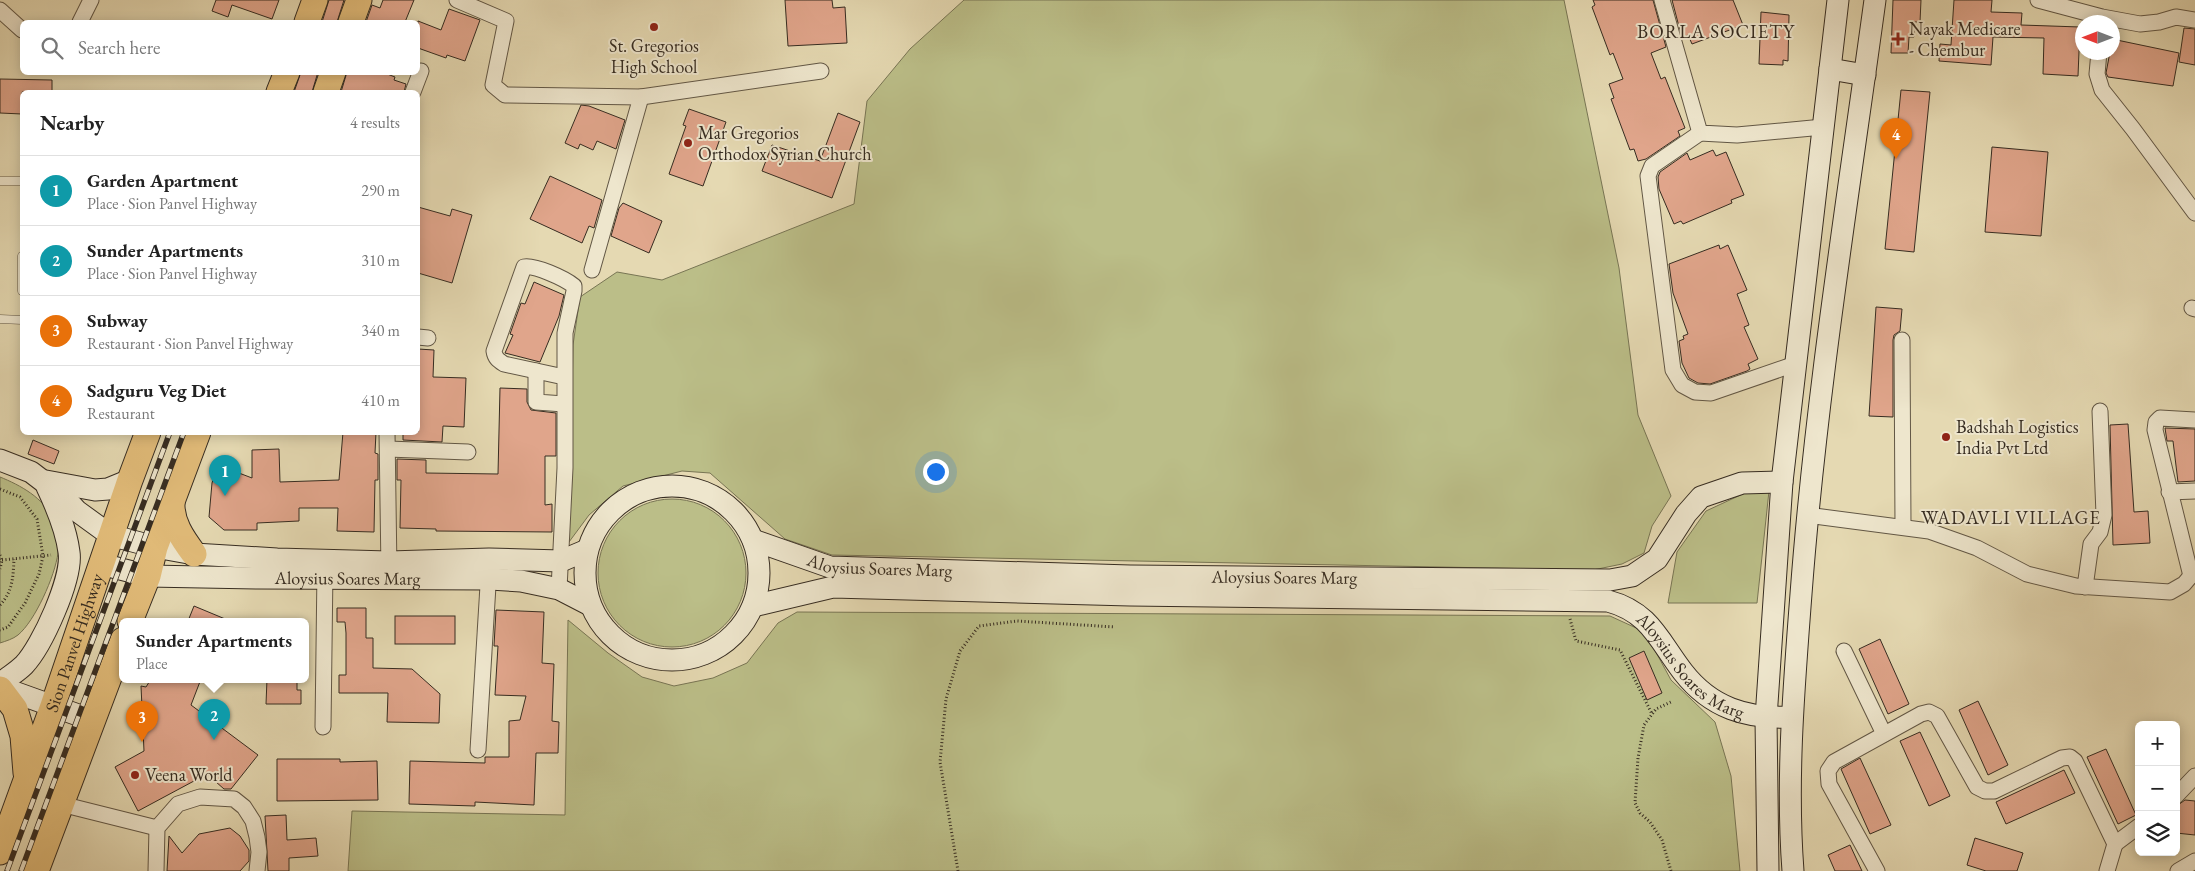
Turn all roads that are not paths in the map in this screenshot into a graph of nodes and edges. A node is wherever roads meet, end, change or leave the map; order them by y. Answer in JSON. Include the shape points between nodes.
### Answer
{"nodes":[{"id":1,"x":91,"y":0,"type":"edge"},
{"id":2,"x":315,"y":0,"type":"edge"},
{"id":3,"x":359,"y":0,"type":"edge"},
{"id":4,"x":457,"y":0,"type":"edge"},
{"id":5,"x":1662,"y":0,"type":"edge"},
{"id":6,"x":1838,"y":0,"type":"edge"},
{"id":7,"x":1875,"y":0,"type":"edge"},
{"id":8,"x":2038,"y":0,"type":"edge"},
{"id":9,"x":0,"y":10,"type":"edge"},
{"id":10,"x":2086,"y":15,"type":"edge"},
{"id":11,"x":81,"y":20,"type":"edge"},
{"id":12,"x":307,"y":20,"type":"edge"},
{"id":13,"x":352,"y":20,"type":"edge"},
{"id":14,"x":2195,"y":20,"type":"edge"},
{"id":15,"x":2120,"y":22,"type":"edge"},
{"id":16,"x":20,"y":28,"type":"edge"},
{"id":17,"x":2098,"y":60,"type":"edge"},
{"id":18,"x":1830,"y":69,"type":"junction"},
{"id":19,"x":422,"y":70,"type":"dead end"},
{"id":20,"x":821,"y":70,"type":"dead end"},
{"id":21,"x":286,"y":75,"type":"edge"},
{"id":22,"x":332,"y":75,"type":"edge"},
{"id":23,"x":420,"y":75,"type":"edge"},
{"id":24,"x":420,"y":75,"type":"edge"},
{"id":25,"x":1864,"y":75,"type":"junction"},
{"id":26,"x":280,"y":90,"type":"edge"},
{"id":27,"x":327,"y":90,"type":"edge"},
{"id":28,"x":414,"y":90,"type":"edge"},
{"id":29,"x":641,"y":97,"type":"junction"},
{"id":30,"x":1823,"y":128,"type":"junction"},
{"id":31,"x":1700,"y":133,"type":"junction"},
{"id":32,"x":0,"y":181,"type":"edge"},
{"id":33,"x":20,"y":181,"type":"edge"},
{"id":34,"x":2195,"y":213,"type":"edge"},
{"id":35,"x":592,"y":270,"type":"dead end"},
{"id":36,"x":0,"y":320,"type":"edge"},
{"id":37,"x":20,"y":320,"type":"edge"},
{"id":38,"x":1902,"y":340,"type":"dead end"},
{"id":39,"x":1795,"y":364,"type":"junction"},
{"id":40,"x":536,"y":371,"type":"junction"},
{"id":41,"x":564,"y":377,"type":"junction"},
{"id":42,"x":564,"y":404,"type":"junction"},
{"id":43,"x":2100,"y":411,"type":"dead end"},
{"id":44,"x":2195,"y":420,"type":"edge"},
{"id":45,"x":147,"y":435,"type":"edge"},
{"id":46,"x":197,"y":435,"type":"edge"},
{"id":47,"x":387,"y":435,"type":"edge"},
{"id":48,"x":388,"y":449,"type":"junction"},
{"id":49,"x":468,"y":452,"type":"dead end"},
{"id":50,"x":0,"y":460,"type":"edge"},
{"id":51,"x":44,"y":480,"type":"junction"},
{"id":52,"x":130,"y":480,"type":"junction"},
{"id":53,"x":1782,"y":490,"type":"junction"},
{"id":54,"x":2195,"y":491,"type":"edge"},
{"id":55,"x":2169,"y":492,"type":"junction"},
{"id":56,"x":172,"y":502,"type":"junction"},
{"id":57,"x":1808,"y":507,"type":"junction"},
{"id":58,"x":1903,"y":526,"type":"junction"},
{"id":59,"x":110,"y":535,"type":"junction"},
{"id":60,"x":753,"y":540,"type":"junction"},
{"id":61,"x":155,"y":547,"type":"junction"},
{"id":62,"x":587,"y":550,"type":"junction"},
{"id":63,"x":194,"y":554,"type":"junction"},
{"id":64,"x":560,"y":561,"type":"junction"},
{"id":65,"x":101,"y":564,"type":"junction"},
{"id":66,"x":221,"y":566,"type":"junction"},
{"id":67,"x":325,"y":569,"type":"junction"},
{"id":68,"x":489,"y":569,"type":"junction"},
{"id":69,"x":389,"y":570,"type":"junction"},
{"id":70,"x":2193,"y":573,"type":"edge"},
{"id":71,"x":148,"y":576,"type":"junction"},
{"id":72,"x":1130,"y":586,"type":"junction"},
{"id":73,"x":2085,"y":587,"type":"junction"},
{"id":74,"x":559,"y":589,"type":"junction"},
{"id":75,"x":1569,"y":590,"type":"junction"},
{"id":76,"x":590,"y":604,"type":"junction"},
{"id":77,"x":752,"y":606,"type":"junction"},
{"id":78,"x":131,"y":618,"type":"edge"},
{"id":79,"x":119,"y":650,"type":"edge"},
{"id":80,"x":1844,"y":651,"type":"dead end"},
{"id":81,"x":0,"y":686,"type":"edge"},
{"id":82,"x":54,"y":706,"type":"junction"},
{"id":83,"x":1791,"y":717,"type":"junction"},
{"id":84,"x":1766,"y":718,"type":"junction"},
{"id":85,"x":92,"y":720,"type":"junction"},
{"id":86,"x":323,"y":727,"type":"dead end"},
{"id":87,"x":1884,"y":734,"type":"junction"},
{"id":88,"x":478,"y":750,"type":"dead end"},
{"id":89,"x":2195,"y":776,"type":"edge"},
{"id":90,"x":27,"y":781,"type":"junction"},
{"id":91,"x":2180,"y":792,"type":"edge"},
{"id":92,"x":61,"y":804,"type":"junction"},
{"id":93,"x":157,"y":828,"type":"junction"},
{"id":94,"x":2135,"y":829,"type":"edge"},
{"id":95,"x":2115,"y":844,"type":"junction"},
{"id":96,"x":0,"y":852,"type":"edge"},
{"id":97,"x":2195,"y":861,"type":"edge"},
{"id":98,"x":36,"y":871,"type":"edge"},
{"id":99,"x":156,"y":871,"type":"edge"},
{"id":100,"x":257,"y":871,"type":"edge"},
{"id":101,"x":1768,"y":871,"type":"edge"},
{"id":102,"x":1793,"y":871,"type":"edge"},
{"id":103,"x":1877,"y":871,"type":"edge"},
{"id":104,"x":2107,"y":871,"type":"edge"},
{"id":105,"x":2178,"y":871,"type":"edge"}],
"edges":[{"from":1,"to":11,"type":"street"},
{"from":2,"to":12,"type":"highway"},
{"from":3,"to":13,"type":"highway"},
{"from":4,"to":29,"type":"street","via":[[506,21],[493,85],[505,95]]},
{"from":5,"to":31,"type":"street"},
{"from":6,"to":18,"type":"main road"},
{"from":7,"to":25,"type":"main road"},
{"from":8,"to":10,"type":"street"},
{"from":9,"to":16,"type":"street"},
{"from":14,"to":15,"type":"street","via":[[2176,17],[2151,24]]},
{"from":17,"to":34,"type":"street","via":[[2097,74],[2102,90],[2134,128]]},
{"from":18,"to":25,"type":"main road"},
{"from":18,"to":30,"type":"main road"},
{"from":19,"to":23,"type":"street"},
{"from":20,"to":29,"type":"street"},
{"from":21,"to":26,"type":"highway"},
{"from":22,"to":27,"type":"highway"},
{"from":24,"to":28,"type":"street"},
{"from":25,"to":57,"type":"main road"},
{"from":29,"to":35,"type":"street"},
{"from":30,"to":31,"type":"street","via":[[1737,135]]},
{"from":30,"to":39,"type":"main road"},
{"from":31,"to":39,"type":"street","via":[[1652,166],[1648,176],[1672,370],[1682,385],[1695,392],[1711,393]]},
{"from":32,"to":33,"type":"lane"},
{"from":36,"to":37,"type":"lane"},
{"from":38,"to":58,"type":"street"},
{"from":39,"to":53,"type":"main road"},
{"from":40,"to":41,"type":"street"},
{"from":40,"to":41,"type":"street","via":[[504,364],[497,360],[494,350],[521,272],[529,266],[574,286],[565,333]]},
{"from":40,"to":42,"type":"street","via":[[536,402]]},
{"from":41,"to":42,"type":"street"},
{"from":42,"to":64,"type":"street","via":[[565,468]]},
{"from":43,"to":73,"type":"street","via":[[2104,514],[2100,532],[2091,544]]},
{"from":44,"to":55,"type":"street","via":[[2160,418],[2156,422]]},
{"from":45,"to":52,"type":"highway","name":"Sion Panvel Highway"},
{"from":46,"to":56,"type":"highway"},
{"from":47,"to":48,"type":"street"},
{"from":48,"to":49,"type":"street"},
{"from":48,"to":69,"type":"street"},
{"from":50,"to":51,"type":"main road"},
{"from":51,"to":52,"type":"main road","via":[[95,490],[108,489]]},
{"from":51,"to":59,"type":"main road","via":[[77,511]]},
{"from":51,"to":81,"type":"main road","via":[[62,522],[70,554],[64,586],[46,631],[25,664]]},
{"from":52,"to":59,"type":"highway","name":"Sion Panvel Highway"},
{"from":53,"to":57,"type":"main road","name":"Aloysius Soares Marg"},
{"from":53,"to":75,"type":"main road","name":"Aloysius Soares Marg","via":[[1742,483],[1701,497],[1657,559],[1632,576]]},
{"from":53,"to":84,"type":"main road"},
{"from":54,"to":55,"type":"street"},
{"from":55,"to":70,"type":"street"},
{"from":56,"to":61,"type":"highway"},
{"from":56,"to":63,"type":"highway","via":[[179,534]]},
{"from":57,"to":58,"type":"street"},
{"from":57,"to":83,"type":"main road"},
{"from":58,"to":73,"type":"street","via":[[1929,531],[1977,548],[2027,574]]},
{"from":59,"to":61,"type":"main road","name":"Aloysius Soares Marg"},
{"from":59,"to":65,"type":"highway","name":"Sion Panvel Highway"},
{"from":60,"to":62,"type":"main road","via":[[739,517],[718,498],[693,488],[666,485],[640,490],[616,504],[598,525]]},
{"from":60,"to":72,"type":"main road","name":"Aloysius Soares Marg","via":[[830,567]]},
{"from":60,"to":77,"type":"main road","via":[[758,584]]},
{"from":61,"to":63,"type":"main road","name":"Aloysius Soares Marg"},
{"from":61,"to":71,"type":"highway"},
{"from":62,"to":64,"type":"main road","name":"Aloysius Soares Marg"},
{"from":62,"to":76,"type":"main road","via":[[584,577]]},
{"from":63,"to":66,"type":"main road","name":"Aloysius Soares Marg"},
{"from":64,"to":68,"type":"main road","name":"Aloysius Soares Marg"},
{"from":64,"to":74,"type":"street"},
{"from":65,"to":71,"type":"main road","name":"Aloysius Soares Marg"},
{"from":65,"to":82,"type":"highway","name":"Sion Panvel Highway"},
{"from":66,"to":67,"type":"main road","name":"Aloysius Soares Marg"},
{"from":66,"to":71,"type":"main road","name":"Aloysius Soares Marg"},
{"from":67,"to":69,"type":"main road","name":"Aloysius Soares Marg"},
{"from":67,"to":86,"type":"street"},
{"from":68,"to":69,"type":"main road","name":"Aloysius Soares Marg"},
{"from":68,"to":74,"type":"main road","name":"Aloysius Soares Marg","via":[[521,581]]},
{"from":68,"to":88,"type":"street"},
{"from":70,"to":73,"type":"street","via":[[2184,584],[2170,592]]},
{"from":71,"to":78,"type":"highway"},
{"from":72,"to":75,"type":"main road","name":"Aloysius Soares Marg"},
{"from":72,"to":77,"type":"main road","name":"Aloysius Soares Marg","via":[[833,588]]},
{"from":74,"to":76,"type":"main road","name":"Aloysius Soares Marg"},
{"from":75,"to":84,"type":"main road","name":"Aloysius Soares Marg","via":[[1621,604],[1649,623],[1684,673],[1706,696],[1736,711]]},
{"from":76,"to":77,"type":"main road","via":[[605,630],[628,649],[656,659],[686,659],[714,650],[737,631]]},
{"from":79,"to":85,"type":"highway"},
{"from":80,"to":87,"type":"street"},
{"from":81,"to":82,"type":"main road"},
{"from":81,"to":90,"type":"highway","via":[[15,710],[23,736]]},
{"from":82,"to":85,"type":"main road"},
{"from":82,"to":90,"type":"highway","name":"Sion Panvel Highway"},
{"from":83,"to":84,"type":"main road","name":"Aloysius Soares Marg"},
{"from":83,"to":102,"type":"main road"},
{"from":84,"to":101,"type":"main road"},
{"from":85,"to":92,"type":"highway"},
{"from":87,"to":95,"type":"street","via":[[1921,714],[1929,712],[1938,716],[1977,787],[1985,791],[1994,791],[2070,757],[2075,761]]},
{"from":87,"to":103,"type":"street","via":[[1834,762],[1828,771],[1829,784]]},
{"from":89,"to":91,"type":"street"},
{"from":90,"to":96,"type":"highway","name":"Sion Panvel Highway"},
{"from":92,"to":93,"type":"street"},
{"from":92,"to":98,"type":"highway"},
{"from":93,"to":99,"type":"street"},
{"from":93,"to":100,"type":"street","via":[[178,804],[200,797],[234,799],[253,821],[259,852]]},
{"from":94,"to":95,"type":"street"},
{"from":95,"to":104,"type":"street"},
{"from":97,"to":105,"type":"street"}]}
